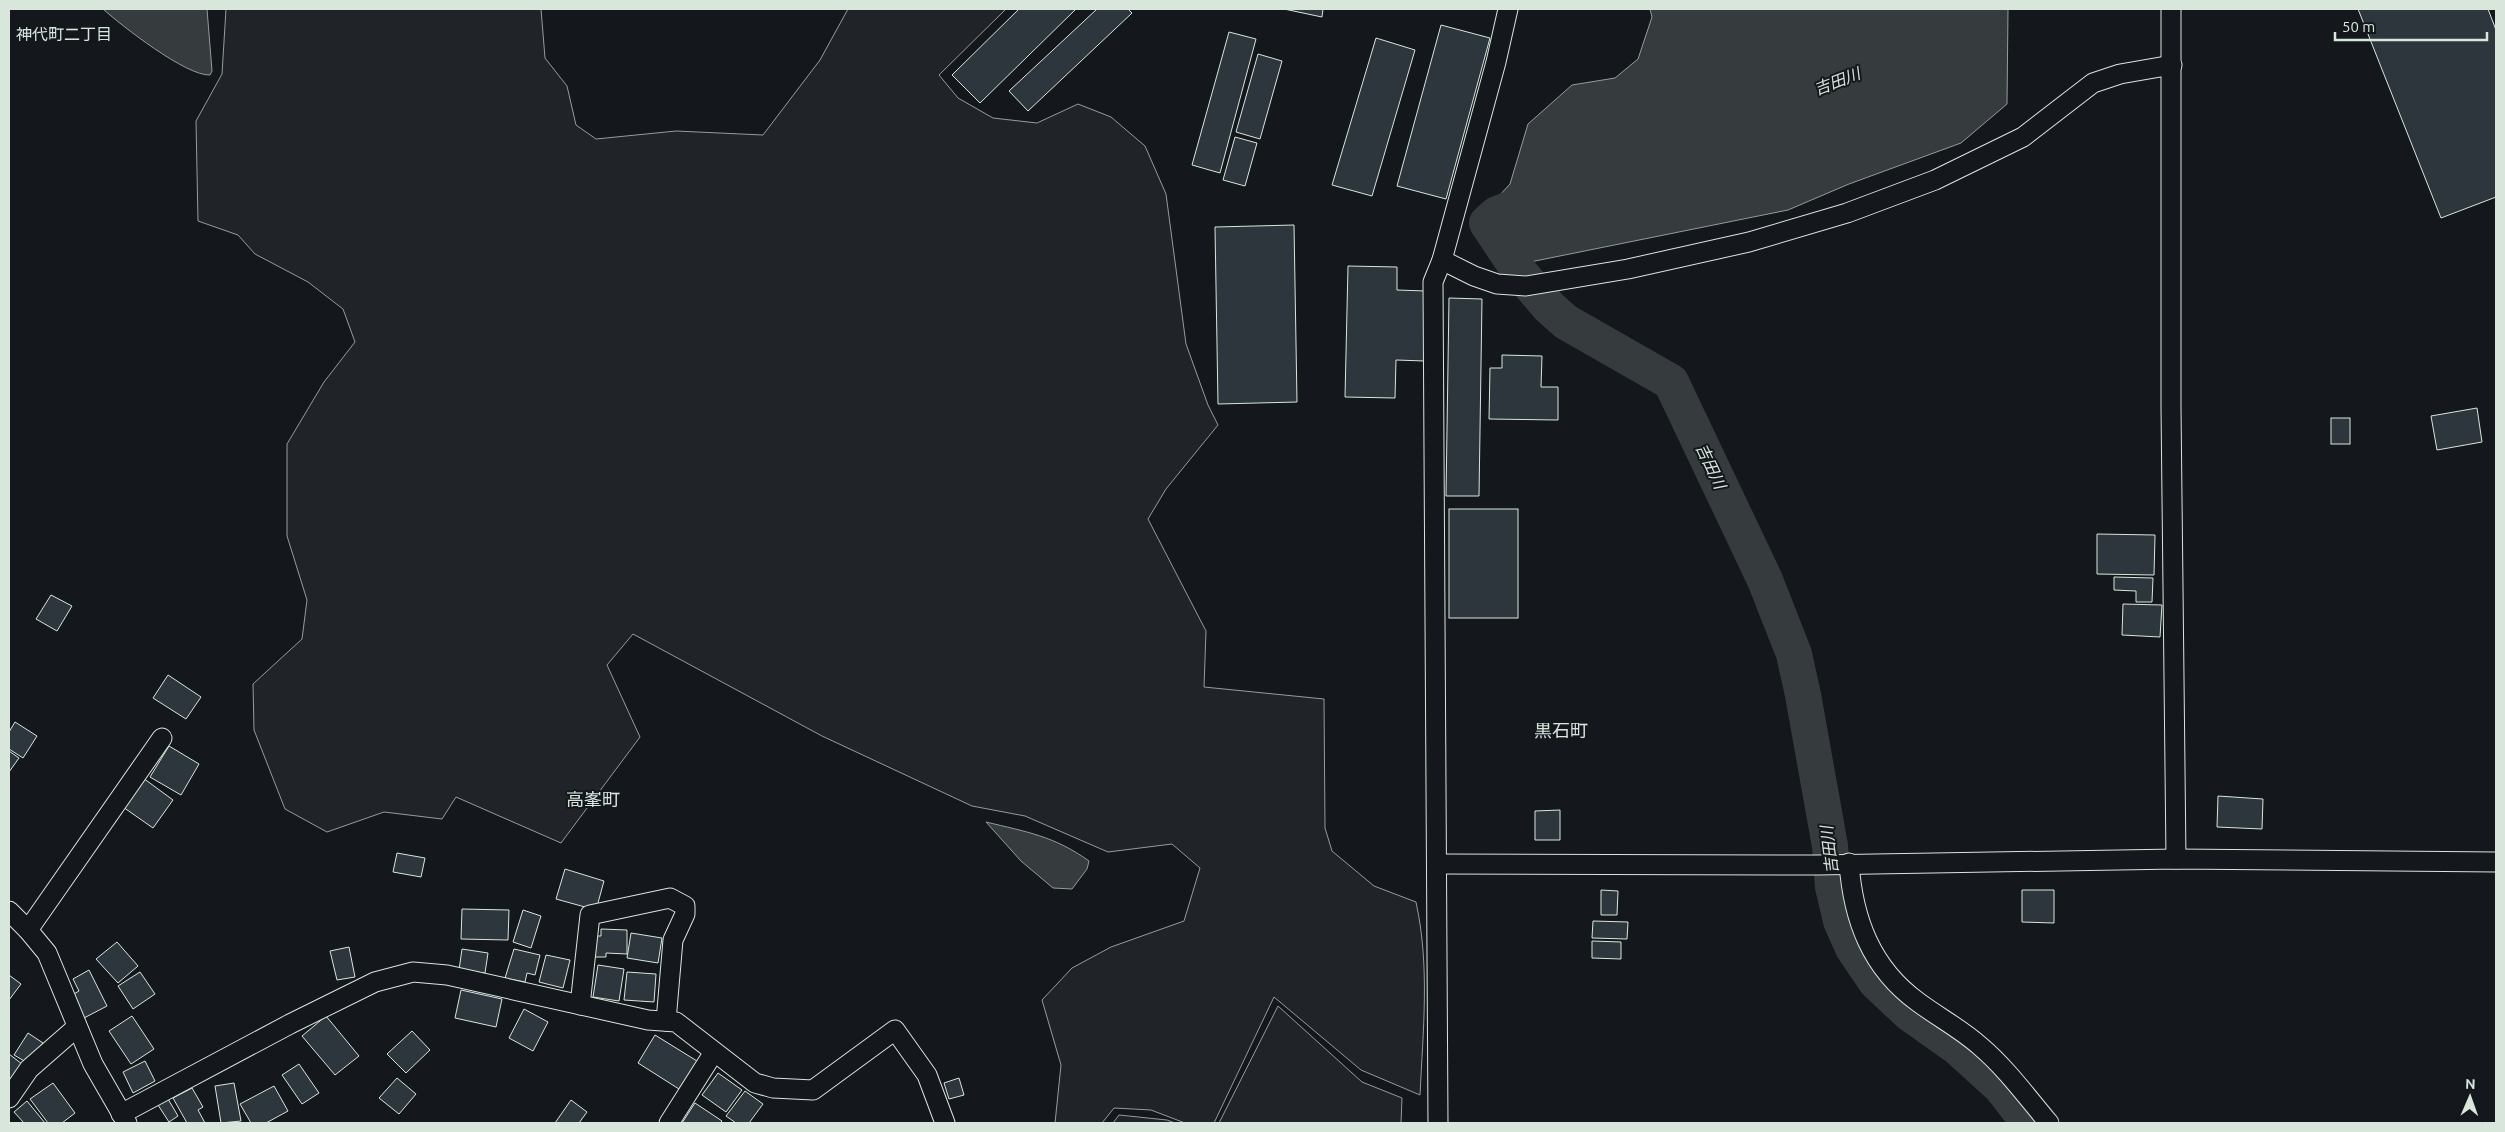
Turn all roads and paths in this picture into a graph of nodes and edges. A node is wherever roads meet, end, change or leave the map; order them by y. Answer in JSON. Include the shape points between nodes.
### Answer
{"nodes":[{"id":1,"x":1508,"y":9,"type":"edge"},
{"id":2,"x":2171,"y":9,"type":"edge"},
{"id":3,"x":2172,"y":65,"type":"junction"},
{"id":4,"x":1442,"y":260,"type":"junction"},
{"id":5,"x":162,"y":738,"type":"dead end"},
{"id":6,"x":2176,"y":859,"type":"junction"},
{"id":7,"x":2496,"y":862,"type":"edge"},
{"id":8,"x":1848,"y":863,"type":"junction"},
{"id":9,"x":1437,"y":864,"type":"junction"},
{"id":10,"x":9,"y":911,"type":"edge"},
{"id":11,"x":28,"y":930,"type":"junction"},
{"id":12,"x":580,"y":1005,"type":"junction"},
{"id":13,"x":666,"y":1022,"type":"junction"},
{"id":14,"x":77,"y":1027,"type":"junction"},
{"id":15,"x":714,"y":1052,"type":"junction"},
{"id":16,"x":9,"y":1098,"type":"edge"},
{"id":17,"x":124,"y":1119,"type":"edge"},
{"id":18,"x":669,"y":1123,"type":"edge"},
{"id":19,"x":945,"y":1123,"type":"edge"},
{"id":20,"x":1438,"y":1123,"type":"edge"},
{"id":21,"x":2049,"y":1123,"type":"edge"}],
"edges":[{"from":1,"to":4,"type":"street"},
{"from":2,"to":3,"type":"street"},
{"from":3,"to":4,"type":"street","via":[[2120,74],[2093,83],[2023,137],[1935,180],[1847,213],[1749,242],[1628,269],[1526,286],[1497,284]]},
{"from":3,"to":6,"type":"street","via":[[2171,407]]},
{"from":4,"to":9,"type":"street","via":[[1432,282]]},
{"from":5,"to":11,"type":"street"},
{"from":6,"to":7,"type":"street"},
{"from":6,"to":8,"type":"street"},
{"from":8,"to":9,"type":"street"},
{"from":8,"to":21,"type":"street","via":[[1857,917],[1879,965],[1895,984],[1980,1046]]},
{"from":9,"to":20,"type":"street"},
{"from":10,"to":11,"type":"street"},
{"from":11,"to":14,"type":"street","via":[[47,953]]},
{"from":12,"to":13,"type":"street"},
{"from":12,"to":13,"type":"street","via":[[590,916],[670,898],[685,906],[685,914],[673,940]]},
{"from":12,"to":17,"type":"street","via":[[434,973],[399,974],[375,982],[290,1024]]},
{"from":13,"to":15,"type":"street","via":[[676,1022]]},
{"from":14,"to":16,"type":"street","via":[[30,1069]]},
{"from":14,"to":17,"type":"street","via":[[93,1064]]},
{"from":15,"to":18,"type":"street"},
{"from":15,"to":19,"type":"street","via":[[755,1083],[773,1088],[813,1090],[895,1030],[927,1076]]}]}
